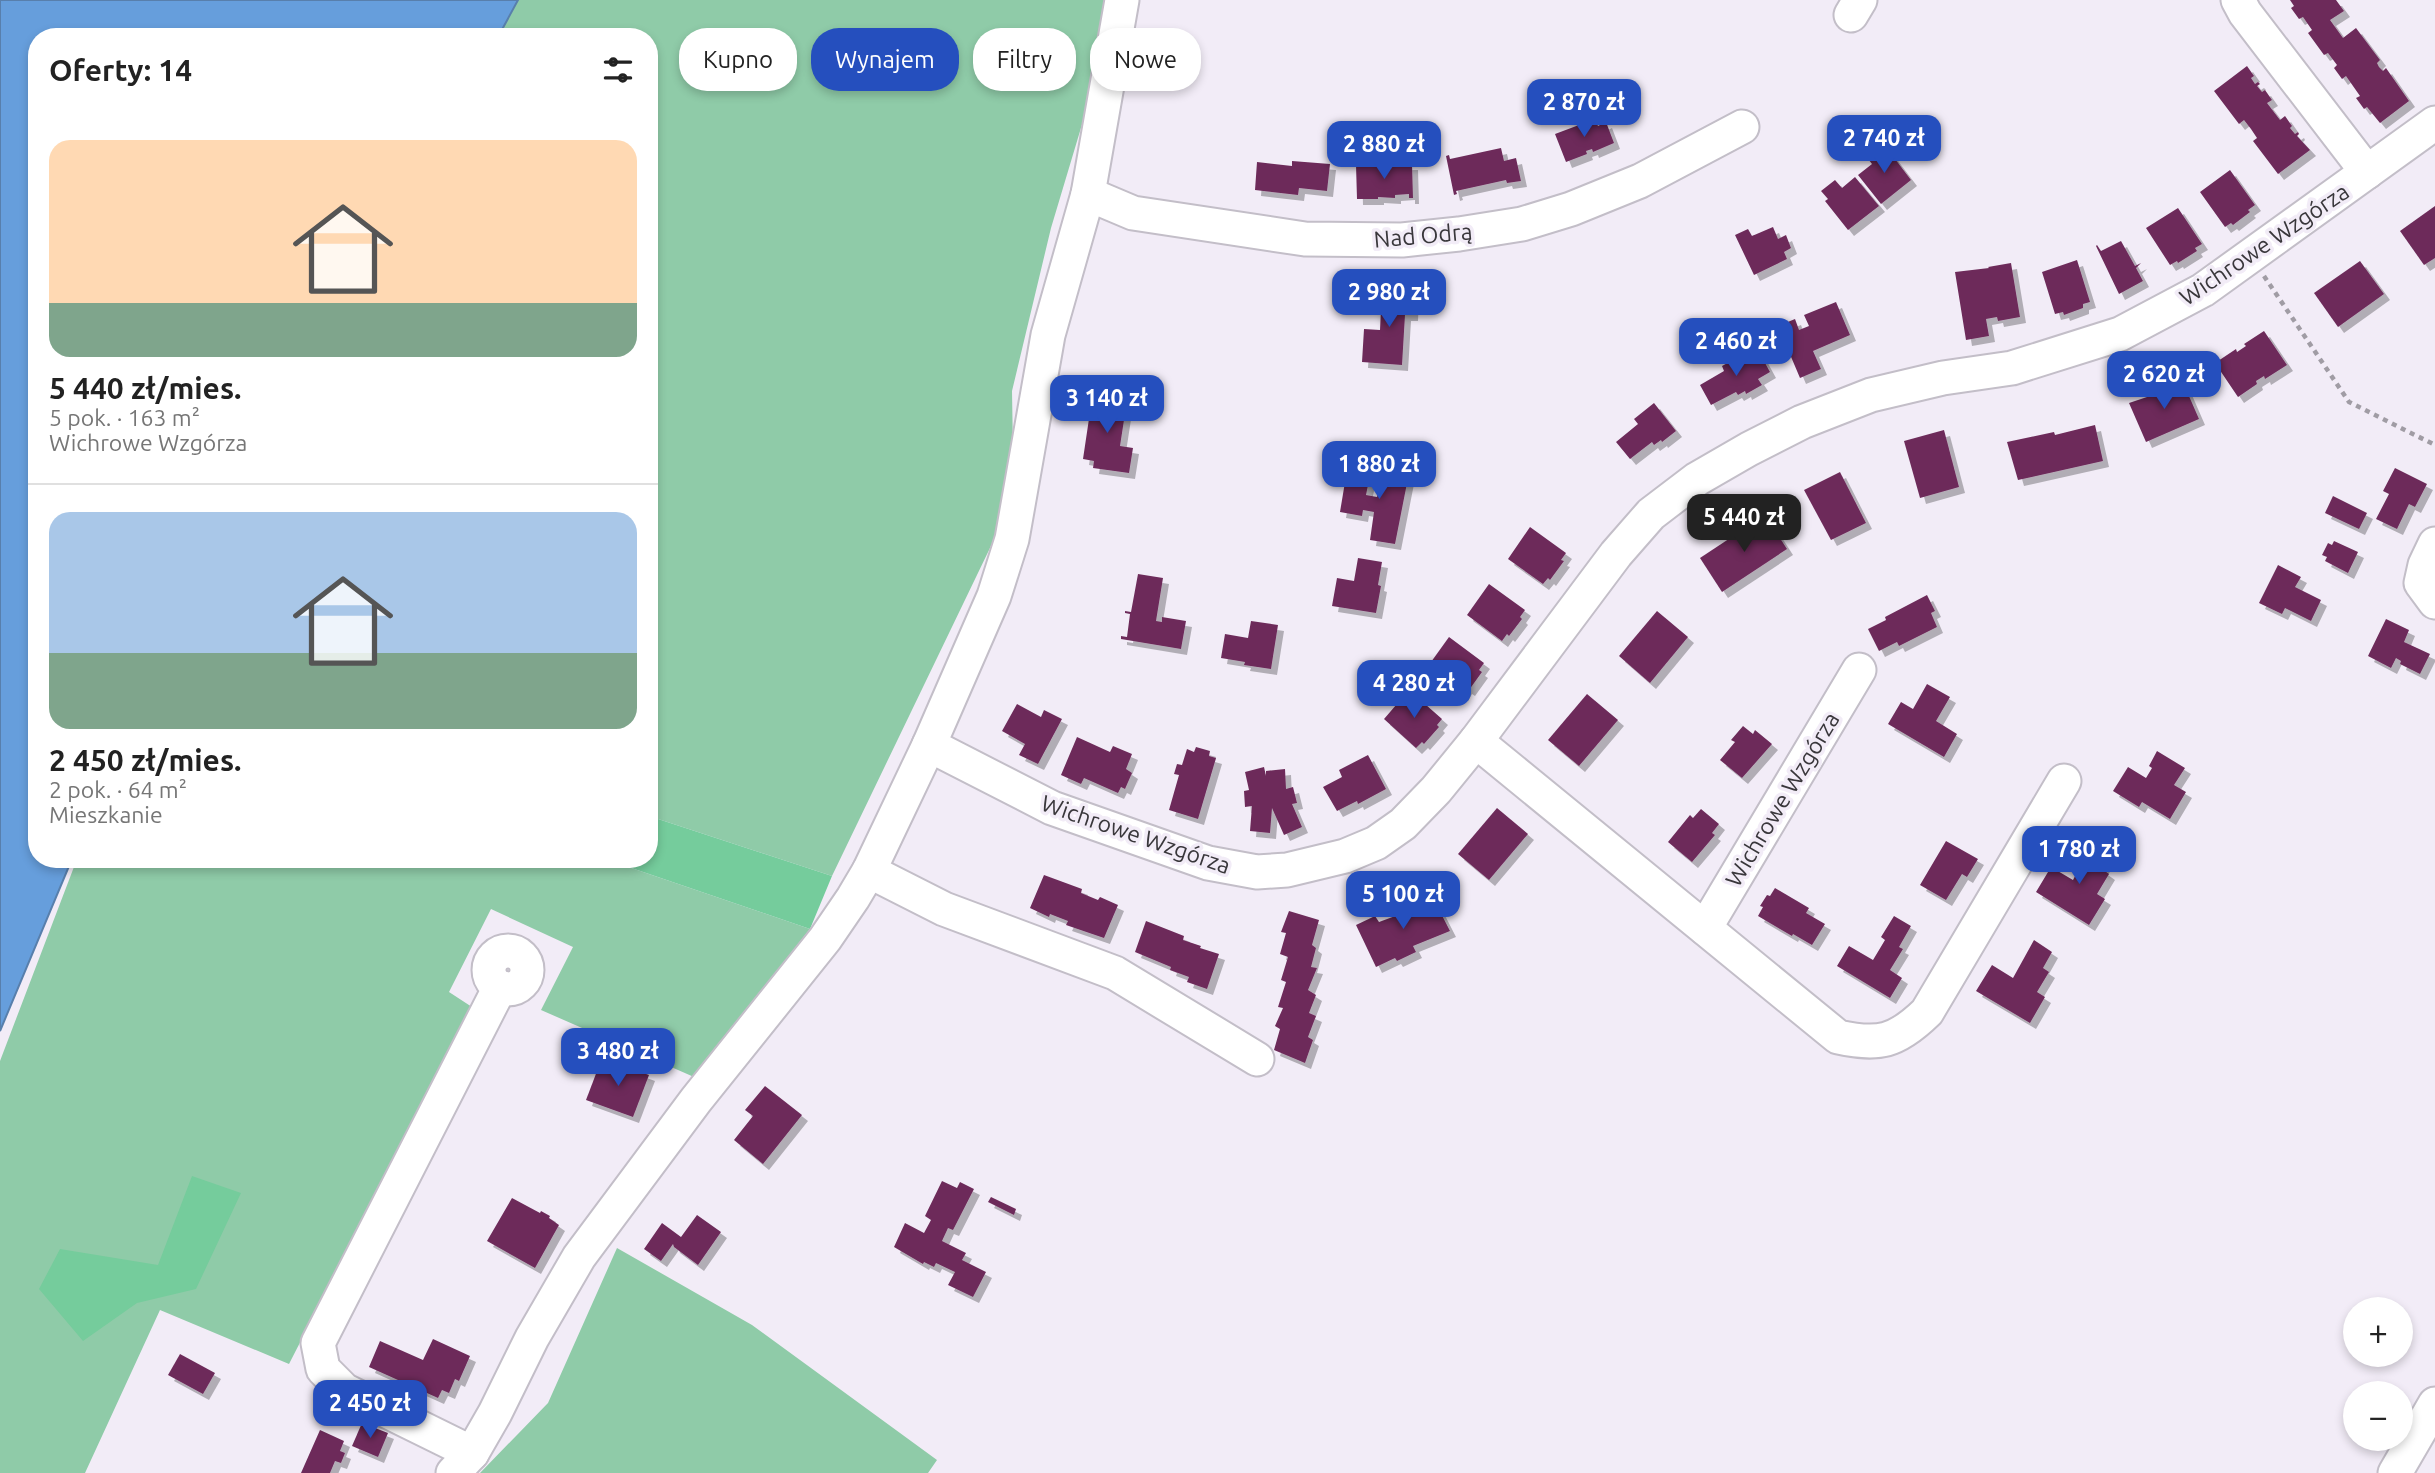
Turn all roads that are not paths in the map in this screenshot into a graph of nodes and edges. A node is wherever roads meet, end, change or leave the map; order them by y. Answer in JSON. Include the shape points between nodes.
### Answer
{"nodes":[{"id":1,"x":1122,"y":0,"type":"edge"},
{"id":2,"x":2238,"y":0,"type":"edge"},
{"id":3,"x":2435,"y":123,"type":"edge"},
{"id":4,"x":1742,"y":127,"type":"dead end"},
{"id":5,"x":2367,"y":172,"type":"junction"},
{"id":6,"x":1088,"y":194,"type":"junction"},
{"id":7,"x":2435,"y":544,"type":"edge"},
{"id":8,"x":2435,"y":602,"type":"edge"},
{"id":9,"x":1858,"y":670,"type":"dead end"},
{"id":10,"x":1476,"y":741,"type":"junction"},
{"id":11,"x":929,"y":745,"type":"junction"},
{"id":12,"x":2064,"y":781,"type":"dead end"},
{"id":13,"x":869,"y":871,"type":"junction"},
{"id":14,"x":1705,"y":928,"type":"junction"},
{"id":15,"x":500,"y":987,"type":"dead end"},
{"id":16,"x":1257,"y":1059,"type":"dead end"},
{"id":17,"x":2435,"y":1405,"type":"edge"},
{"id":18,"x":462,"y":1463,"type":"edge"},
{"id":19,"x":2395,"y":1473,"type":"edge"}],
"edges":[{"from":1,"to":6,"type":"street"},
{"from":2,"to":5,"type":"street","name":"Wichrowe Wzgórza"},
{"from":3,"to":5,"type":"street","name":"Wichrowe Wzgórza"},
{"from":4,"to":6,"type":"street","name":"Nad Odrą","via":[[1640,181],[1571,209],[1522,223],[1402,240],[1305,239],[1133,213]]},
{"from":5,"to":10,"type":"street","name":"Wichrowe Wzgórza","via":[[2203,290],[2120,334],[2012,368],[1871,395],[1802,422],[1697,479],[1651,514],[1615,554]]},
{"from":6,"to":11,"type":"street","via":[[1048,335],[1012,539],[994,596]]},
{"from":7,"to":8,"type":"street","via":[[2421,583]]},
{"from":9,"to":14,"type":"street","name":"Wichrowe Wzgórza"},
{"from":10,"to":11,"type":"street","name":"Wichrowe Wzgórza","via":[[1411,816],[1376,843],[1345,856],[1257,872],[1209,863],[1052,808]]},
{"from":10,"to":14,"type":"street"},
{"from":11,"to":13,"type":"street"},
{"from":12,"to":14,"type":"street","via":[[1927,1012],[1910,1028],[1889,1038],[1865,1043],[1838,1037]]},
{"from":13,"to":16,"type":"street","via":[[944,909],[1115,973]]},
{"from":13,"to":18,"type":"street","via":[[825,939],[696,1100],[579,1257],[531,1338],[495,1413]]},
{"from":15,"to":18,"type":"street","via":[[318,1343],[323,1369],[345,1390]]},
{"from":17,"to":19,"type":"street"}]}
